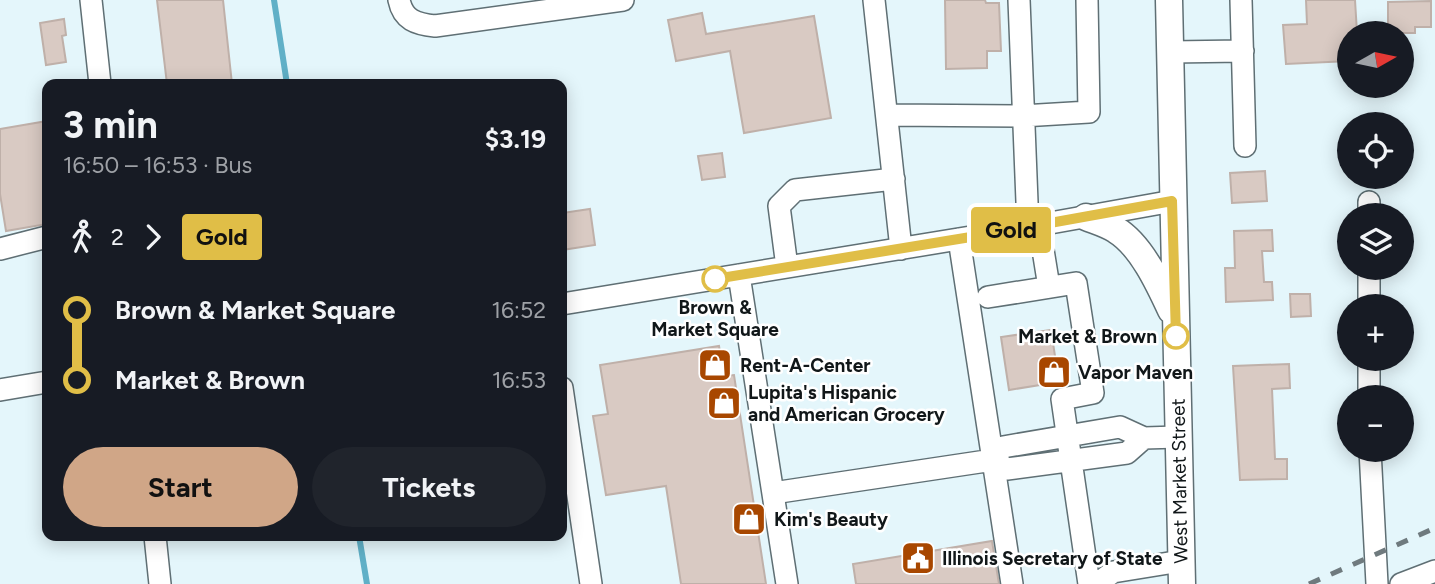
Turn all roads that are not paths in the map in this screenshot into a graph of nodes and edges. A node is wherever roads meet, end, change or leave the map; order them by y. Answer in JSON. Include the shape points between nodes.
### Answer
{"nodes":[{"id":1,"x":91,"y":0,"type":"edge"},
{"id":2,"x":399,"y":0,"type":"edge"},
{"id":3,"x":623,"y":0,"type":"edge"},
{"id":4,"x":874,"y":0,"type":"edge"},
{"id":5,"x":1019,"y":0,"type":"edge"},
{"id":6,"x":1087,"y":0,"type":"edge"},
{"id":7,"x":1169,"y":0,"type":"edge"},
{"id":8,"x":1241,"y":0,"type":"edge"},
{"id":9,"x":1243,"y":51,"type":"junction"},
{"id":10,"x":1170,"y":52,"type":"junction"},
{"id":11,"x":99,"y":79,"type":"edge"},
{"id":12,"x":888,"y":115,"type":"junction"},
{"id":13,"x":1023,"y":116,"type":"junction"},
{"id":14,"x":1245,"y":146,"type":"dead end"},
{"id":15,"x":894,"y":179,"type":"junction"},
{"id":16,"x":1172,"y":201,"type":"junction"},
{"id":17,"x":1086,"y":217,"type":"junction"},
{"id":18,"x":1034,"y":226,"type":"junction"},
{"id":19,"x":42,"y":238,"type":"edge"},
{"id":20,"x":959,"y":239,"type":"junction"},
{"id":21,"x":0,"y":249,"type":"edge"},
{"id":22,"x":901,"y":249,"type":"junction"},
{"id":23,"x":787,"y":267,"type":"junction"},
{"id":24,"x":739,"y":275,"type":"junction"},
{"id":25,"x":1049,"y":287,"type":"junction"},
{"id":26,"x":988,"y":297,"type":"dead end"},
{"id":27,"x":567,"y":303,"type":"edge"},
{"id":28,"x":1175,"y":319,"type":"junction"},
{"id":29,"x":42,"y":383,"type":"edge"},
{"id":30,"x":0,"y":390,"type":"edge"},
{"id":31,"x":567,"y":422,"type":"edge"},
{"id":32,"x":1067,"y":435,"type":"junction"},
{"id":33,"x":1178,"y":437,"type":"junction"},
{"id":34,"x":1144,"y":438,"type":"junction"},
{"id":35,"x":993,"y":460,"type":"junction"},
{"id":36,"x":1071,"y":460,"type":"junction"},
{"id":37,"x":1371,"y":462,"type":"edge"},
{"id":38,"x":773,"y":493,"type":"junction"},
{"id":39,"x":156,"y":541,"type":"edge"},
{"id":40,"x":1435,"y":571,"type":"edge"},
{"id":41,"x":1182,"y":573,"type":"edge"},
{"id":42,"x":160,"y":584,"type":"edge"},
{"id":43,"x":591,"y":584,"type":"edge"},
{"id":44,"x":787,"y":584,"type":"edge"},
{"id":45,"x":1012,"y":584,"type":"edge"},
{"id":46,"x":1089,"y":584,"type":"edge"},
{"id":47,"x":1097,"y":584,"type":"edge"},
{"id":48,"x":1377,"y":584,"type":"edge"},
{"id":49,"x":1401,"y":584,"type":"edge"}],
"edges":[{"from":1,"to":11,"type":"street"},
{"from":2,"to":3,"type":"street","via":[[407,17],[435,26]]},
{"from":4,"to":12,"type":"street"},
{"from":5,"to":13,"type":"street"},
{"from":6,"to":13,"type":"street","via":[[1089,112]]},
{"from":7,"to":10,"type":"main road","name":"West Market Street"},
{"from":8,"to":9,"type":"street"},
{"from":9,"to":10,"type":"street"},
{"from":9,"to":14,"type":"street"},
{"from":10,"to":16,"type":"main road","name":"West Market Street"},
{"from":12,"to":13,"type":"street"},
{"from":12,"to":15,"type":"street"},
{"from":13,"to":18,"type":"street"},
{"from":15,"to":22,"type":"street"},
{"from":15,"to":23,"type":"street","via":[[795,190],[779,206]]},
{"from":16,"to":17,"type":"street"},
{"from":16,"to":28,"type":"main road","name":"West Market Street"},
{"from":17,"to":18,"type":"street"},
{"from":17,"to":28,"type":"main road","via":[[1118,231],[1139,253]]},
{"from":18,"to":20,"type":"street"},
{"from":18,"to":25,"type":"street"},
{"from":19,"to":21,"type":"street"},
{"from":20,"to":22,"type":"street"},
{"from":20,"to":35,"type":"street"},
{"from":22,"to":23,"type":"street"},
{"from":23,"to":24,"type":"street"},
{"from":24,"to":27,"type":"street"},
{"from":24,"to":38,"type":"street"},
{"from":25,"to":26,"type":"street"},
{"from":25,"to":32,"type":"street","via":[[1076,283],[1093,393],[1062,399]]},
{"from":28,"to":33,"type":"main road","name":"West Market Street"},
{"from":29,"to":30,"type":"street"},
{"from":31,"to":43,"type":"street"},
{"from":32,"to":34,"type":"street","via":[[1120,428]]},
{"from":32,"to":35,"type":"street","via":[[1003,447]]},
{"from":32,"to":36,"type":"street"},
{"from":33,"to":34,"type":"street"},
{"from":33,"to":41,"type":"main road","name":"West Market Street"},
{"from":34,"to":36,"type":"street","via":[[1127,453]]},
{"from":35,"to":36,"type":"street","via":[[1007,469]]},
{"from":35,"to":38,"type":"street"},
{"from":35,"to":45,"type":"street"},
{"from":36,"to":46,"type":"street"},
{"from":37,"to":48,"type":"street"},
{"from":38,"to":44,"type":"street"},
{"from":39,"to":42,"type":"street"},
{"from":40,"to":49,"type":"street"},
{"from":41,"to":47,"type":"street","via":[[1113,572]]}]}
